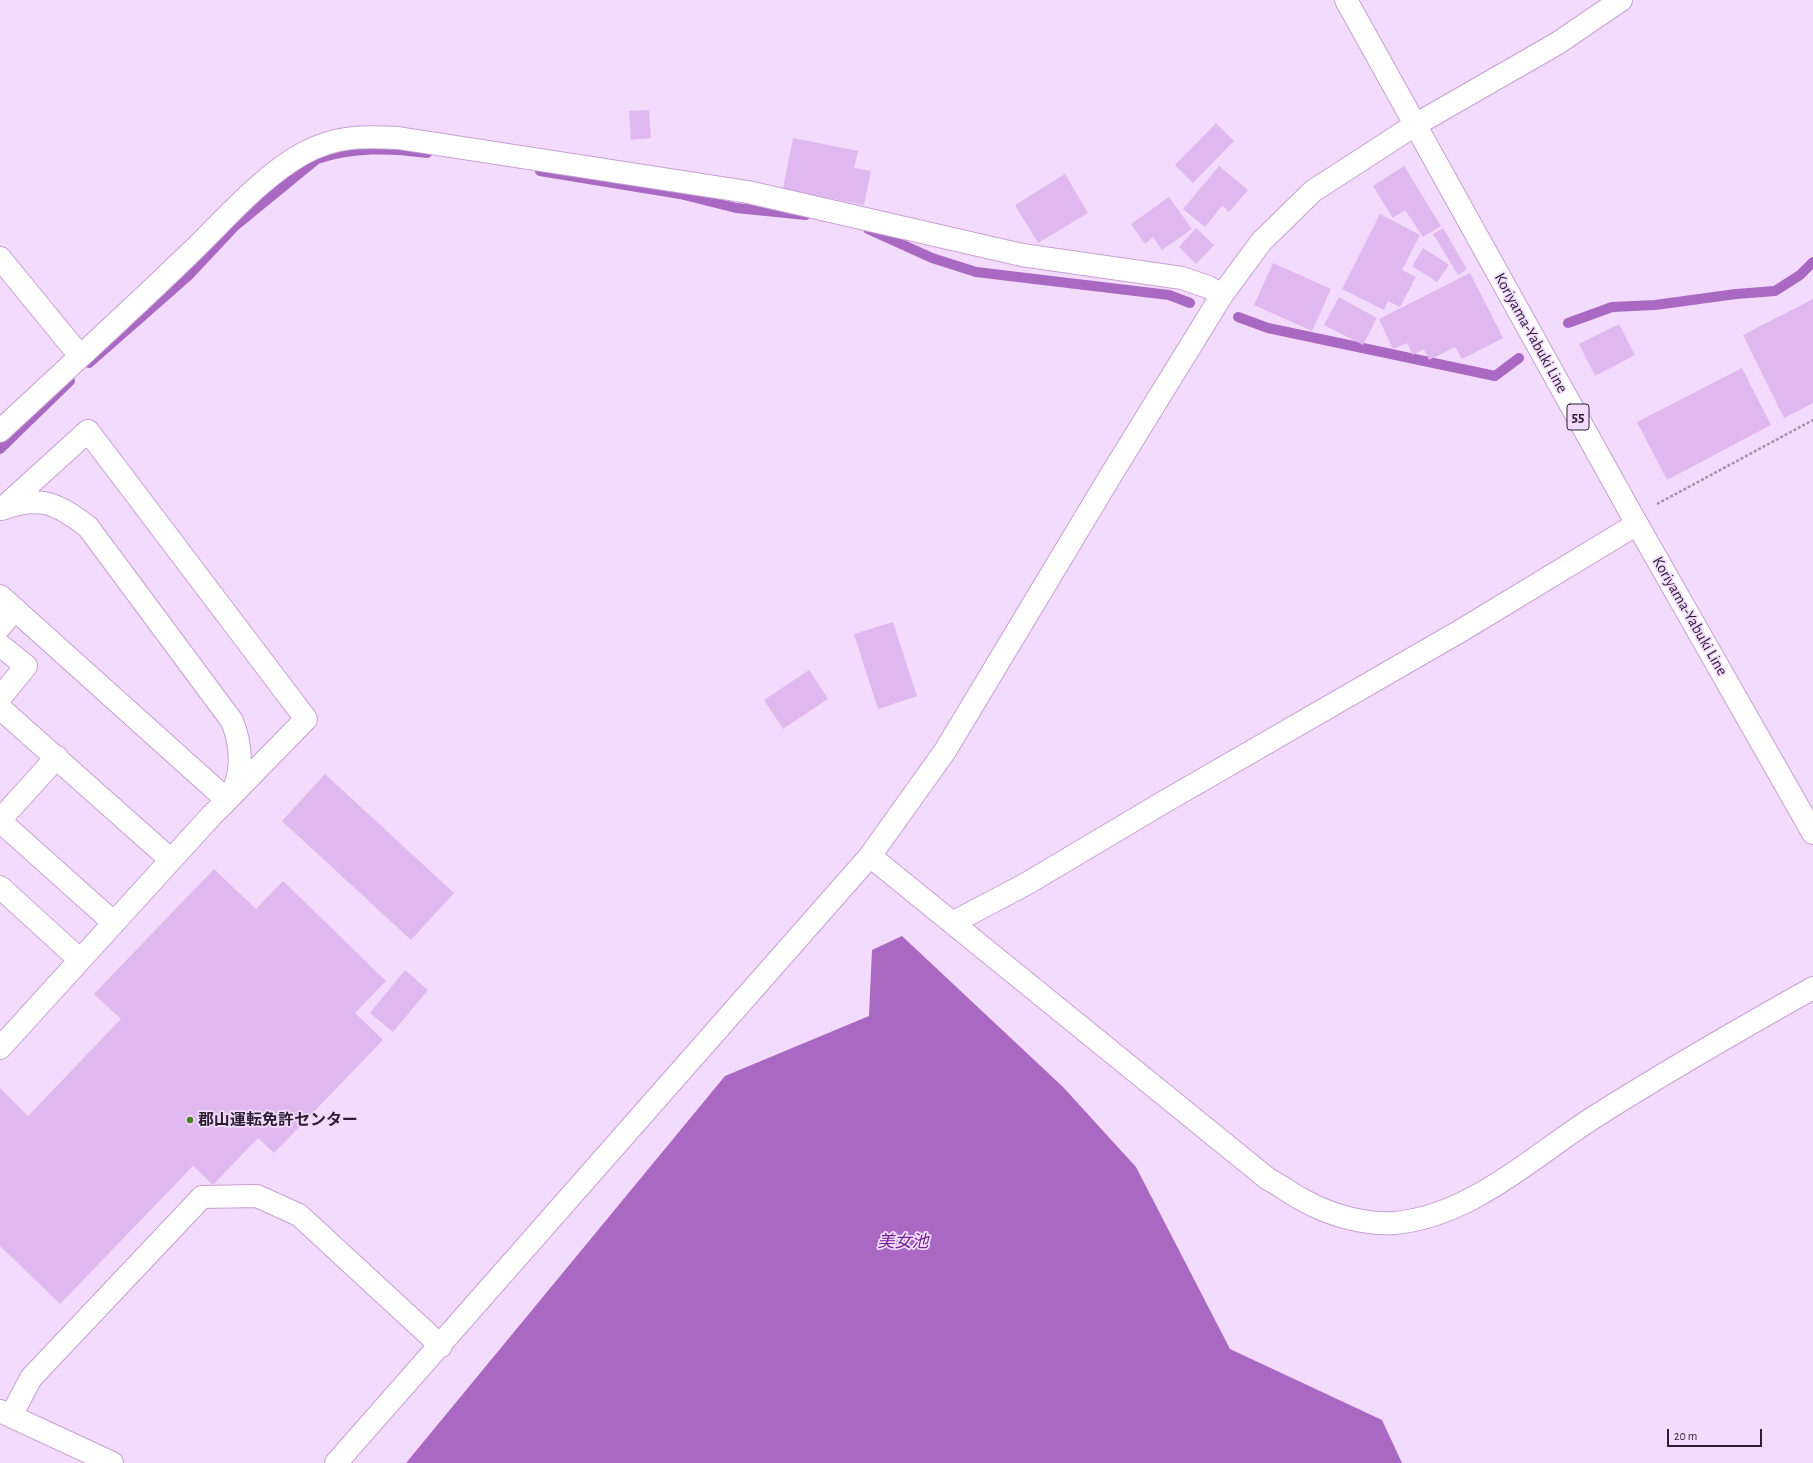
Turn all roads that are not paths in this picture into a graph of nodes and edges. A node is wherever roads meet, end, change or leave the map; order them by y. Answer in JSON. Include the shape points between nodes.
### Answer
{"nodes":[{"id":1,"x":1346,"y":0,"type":"edge"},
{"id":2,"x":1621,"y":0,"type":"edge"},
{"id":3,"x":1415,"y":125,"type":"junction"},
{"id":4,"x":0,"y":258,"type":"edge"},
{"id":5,"x":1222,"y":295,"type":"junction"},
{"id":6,"x":80,"y":356,"type":"junction"},
{"id":7,"x":0,"y":431,"type":"edge"},
{"id":8,"x":1,"y":510,"type":"edge"},
{"id":9,"x":1635,"y":520,"type":"junction"},
{"id":10,"x":7,"y":602,"type":"edge"},
{"id":11,"x":0,"y":627,"type":"edge"},
{"id":12,"x":0,"y":645,"type":"edge"},
{"id":13,"x":0,"y":698,"type":"edge"},
{"id":14,"x":0,"y":708,"type":"edge"},
{"id":15,"x":57,"y":757,"type":"junction"},
{"id":16,"x":227,"y":800,"type":"junction"},
{"id":17,"x":0,"y":820,"type":"edge"},
{"id":18,"x":1813,"y":833,"type":"edge"},
{"id":19,"x":870,"y":856,"type":"junction"},
{"id":20,"x":171,"y":860,"type":"junction"},
{"id":21,"x":0,"y":887,"type":"edge"},
{"id":22,"x":954,"y":922,"type":"junction"},
{"id":23,"x":114,"y":923,"type":"junction"},
{"id":24,"x":80,"y":960,"type":"junction"},
{"id":25,"x":1813,"y":988,"type":"edge"},
{"id":26,"x":0,"y":1048,"type":"edge"},
{"id":27,"x":441,"y":1346,"type":"junction"},
{"id":28,"x":6,"y":1413,"type":"edge"},
{"id":29,"x":112,"y":1463,"type":"edge"},
{"id":30,"x":336,"y":1463,"type":"edge"}],
"edges":[{"from":1,"to":3,"type":"street","name":"Koriyama-Yabuki Line","number":"55"},
{"from":2,"to":3,"type":"street","via":[[1558,43]]},
{"from":3,"to":5,"type":"street","via":[[1313,191],[1261,242]]},
{"from":3,"to":9,"type":"street","name":"Koriyama-Yabuki Line","number":"55"},
{"from":4,"to":6,"type":"street"},
{"from":5,"to":6,"type":"street","via":[[1182,278],[1022,255],[748,192],[398,138],[350,137],[304,153],[269,176],[186,258]]},
{"from":5,"to":19,"type":"street","via":[[945,751]]},
{"from":6,"to":7,"type":"street"},
{"from":8,"to":16,"type":"street","via":[[18,504],[40,501],[70,513],[88,527],[232,721],[239,747],[239,777]]},
{"from":8,"to":16,"type":"street","via":[[88,431],[306,719]]},
{"from":9,"to":18,"type":"street","name":"Koriyama-Yabuki Line","number":"55"},
{"from":9,"to":22,"type":"street","via":[[1462,630],[1026,884]]},
{"from":10,"to":11,"type":"street"},
{"from":10,"to":16,"type":"street"},
{"from":12,"to":13,"type":"street","via":[[26,666]]},
{"from":14,"to":15,"type":"street"},
{"from":15,"to":17,"type":"street"},
{"from":15,"to":20,"type":"street"},
{"from":16,"to":20,"type":"street"},
{"from":17,"to":23,"type":"street"},
{"from":19,"to":22,"type":"street"},
{"from":19,"to":27,"type":"street"},
{"from":20,"to":23,"type":"street"},
{"from":21,"to":24,"type":"street"},
{"from":22,"to":25,"type":"street","via":[[1268,1179],[1316,1206],[1344,1216],[1377,1223],[1396,1223],[1444,1212],[1471,1199],[1524,1167],[1594,1117]]},
{"from":23,"to":24,"type":"street"},
{"from":24,"to":26,"type":"street"},
{"from":27,"to":28,"type":"street","via":[[299,1215],[257,1196],[202,1197],[31,1378]]},
{"from":27,"to":30,"type":"street"},
{"from":28,"to":29,"type":"street"}]}
